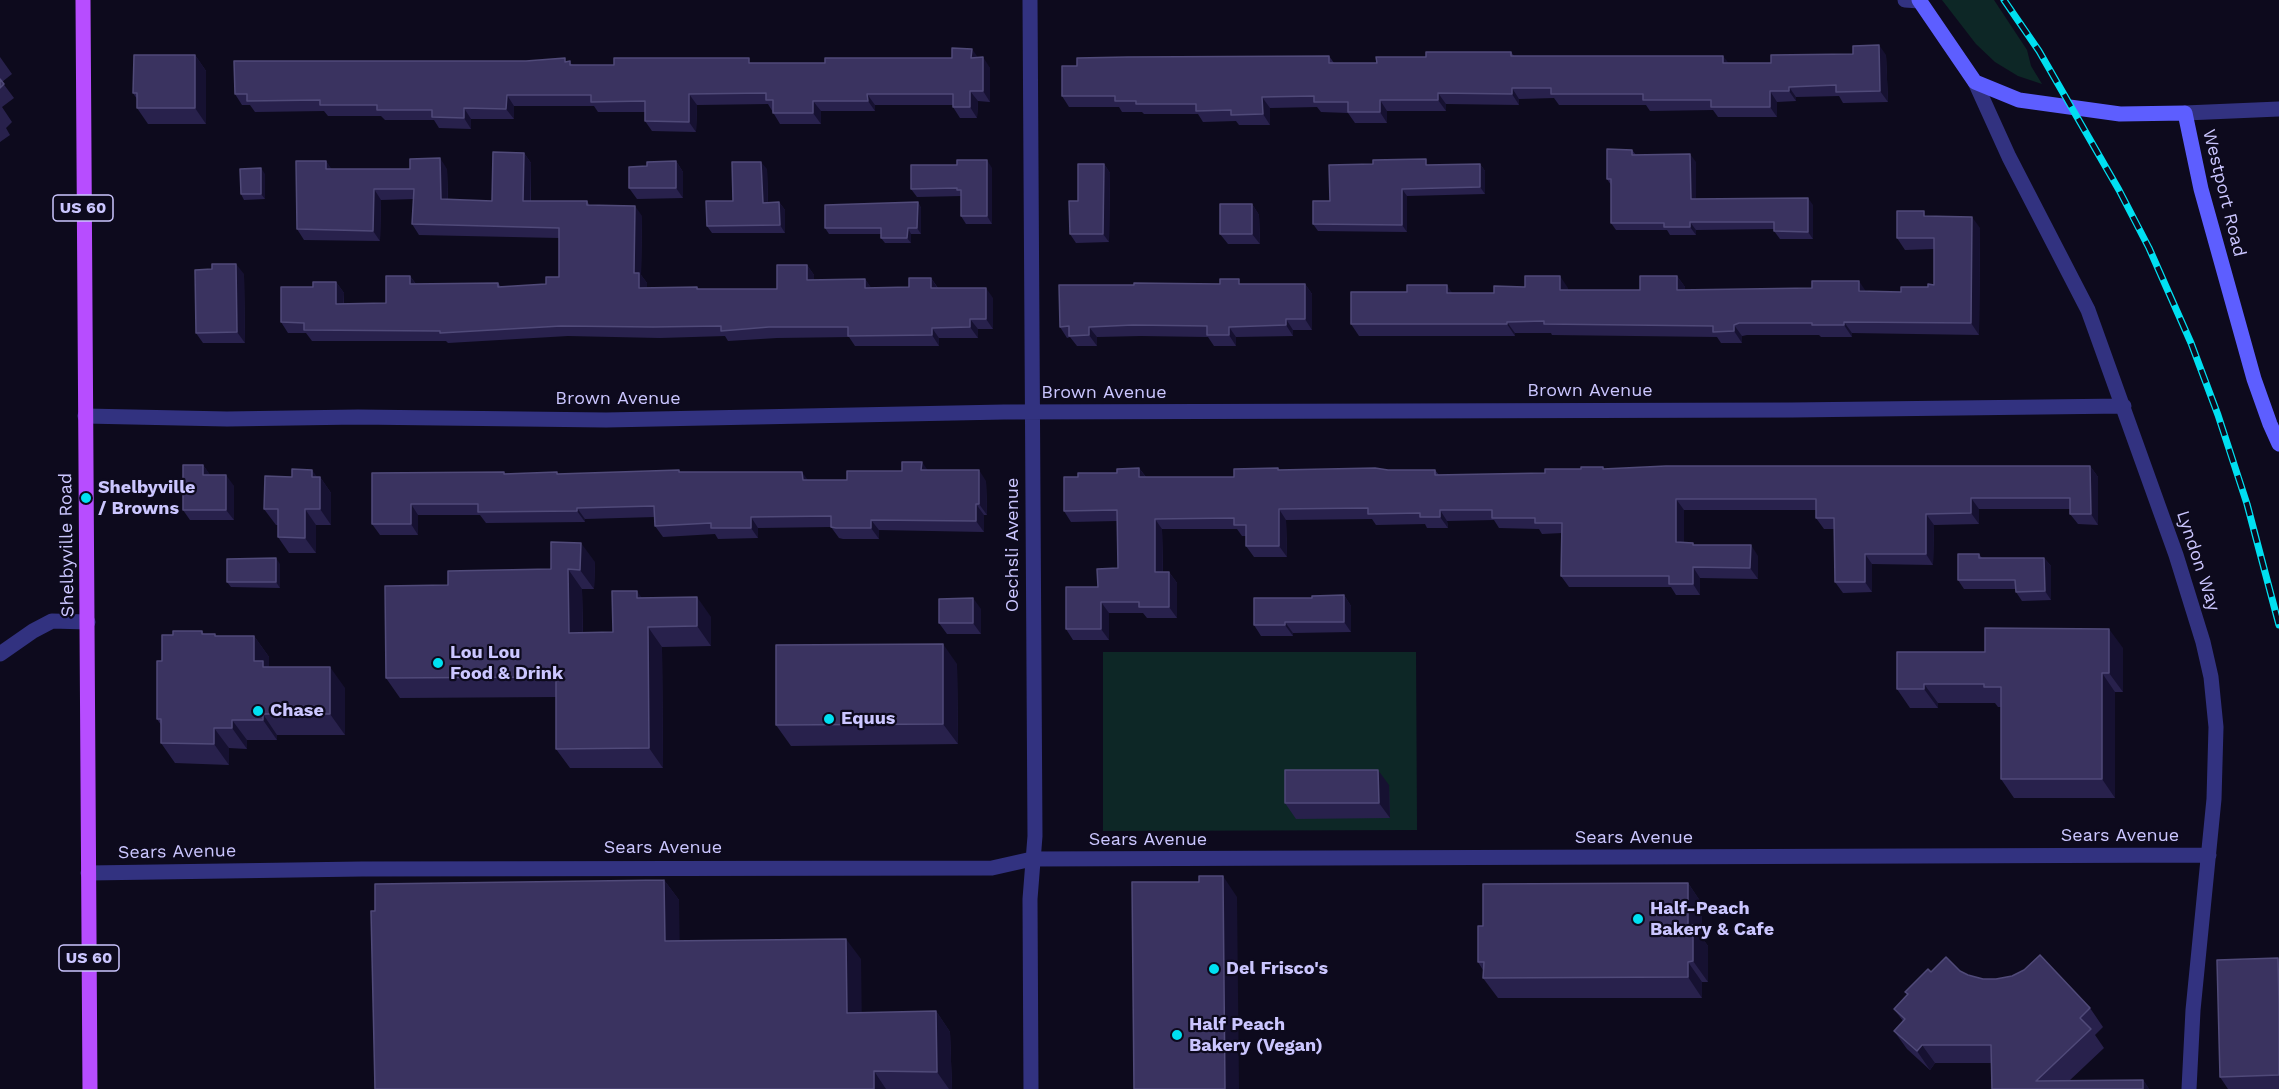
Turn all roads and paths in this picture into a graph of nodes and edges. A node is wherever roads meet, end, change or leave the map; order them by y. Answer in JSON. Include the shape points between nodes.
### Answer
{"nodes":[{"id":1,"x":83,"y":0,"type":"edge"},
{"id":2,"x":1030,"y":0,"type":"edge"},
{"id":3,"x":1914,"y":0,"type":"edge"},
{"id":4,"x":1974,"y":82,"type":"junction"},
{"id":5,"x":2279,"y":109,"type":"edge"},
{"id":6,"x":2185,"y":113,"type":"junction"},
{"id":7,"x":2124,"y":406,"type":"junction"},
{"id":8,"x":1031,"y":413,"type":"junction"},
{"id":9,"x":85,"y":416,"type":"junction"},
{"id":10,"x":2279,"y":444,"type":"edge"},
{"id":11,"x":87,"y":622,"type":"junction"},
{"id":12,"x":0,"y":654,"type":"edge"},
{"id":13,"x":2209,"y":855,"type":"junction"},
{"id":14,"x":1032,"y":859,"type":"junction"},
{"id":15,"x":88,"y":873,"type":"junction"},
{"id":16,"x":90,"y":1089,"type":"edge"},
{"id":17,"x":1031,"y":1089,"type":"edge"},
{"id":18,"x":2189,"y":1089,"type":"edge"}],
"edges":[{"from":1,"to":9,"type":"main road","name":"Shelbyville Road","number":"US 60"},
{"from":2,"to":8,"type":"street","name":"Oechsli Avenue"},
{"from":3,"to":4,"type":"main road"},
{"from":4,"to":6,"type":"main road","name":"Westport Road","via":[[2019,100],[2120,114]]},
{"from":4,"to":7,"type":"street","name":"Lyndon Way","via":[[2088,310]]},
{"from":5,"to":6,"type":"street"},
{"from":6,"to":10,"type":"main road","name":"Westport Road","via":[[2201,189],[2254,378]]},
{"from":7,"to":8,"type":"street","name":"Brown Avenue"},
{"from":7,"to":13,"type":"street","name":"Lyndon Way","via":[[2176,555],[2211,677],[2216,728]]},
{"from":8,"to":9,"type":"street","name":"Brown Avenue","via":[[606,420]]},
{"from":8,"to":14,"type":"street","name":"Oechsli Avenue","via":[[1035,836]]},
{"from":9,"to":11,"type":"main road","name":"Shelbyville Road","number":"US 60"},
{"from":11,"to":12,"type":"street","via":[[52,621]]},
{"from":11,"to":15,"type":"main road","name":"Shelbyville Road","number":"US 60"},
{"from":13,"to":14,"type":"street","name":"Sears Avenue"},
{"from":13,"to":18,"type":"street","name":"Lyndon Way"},
{"from":14,"to":15,"type":"street","name":"Sears Avenue","via":[[992,868],[362,868]]},
{"from":14,"to":17,"type":"street","name":"Oechsli Avenue"},
{"from":15,"to":16,"type":"main road","name":"Shelbyville Road","number":"US 60"}]}
